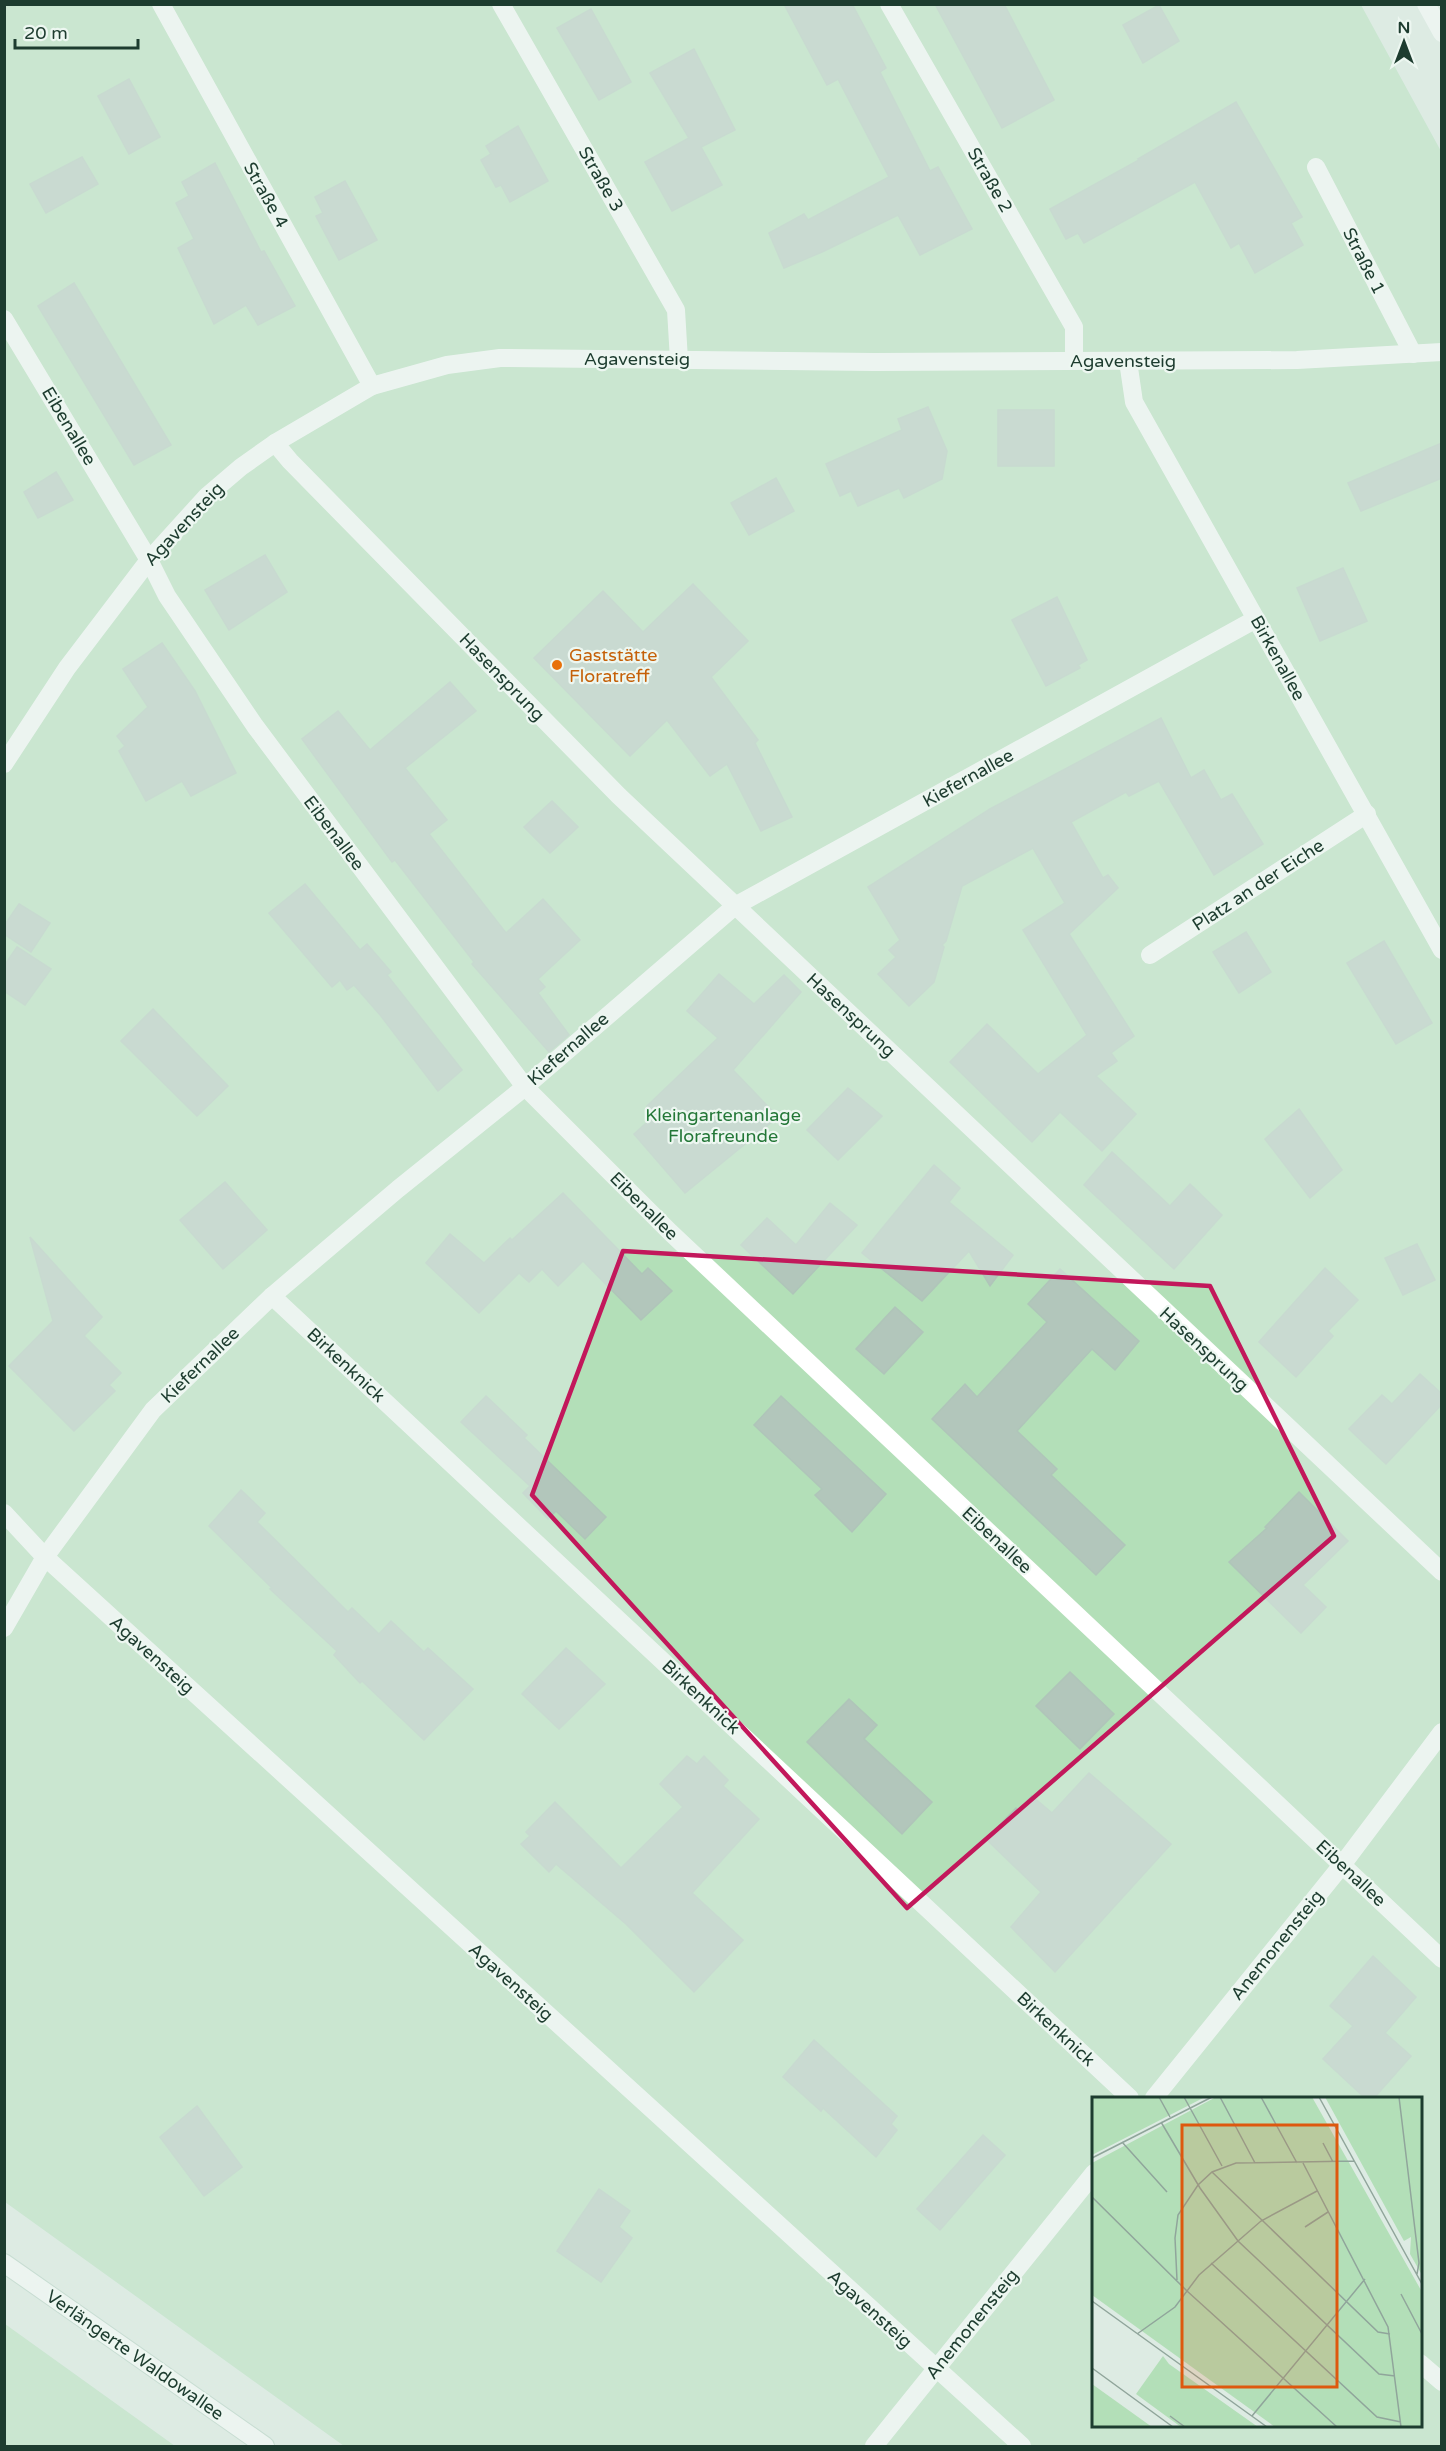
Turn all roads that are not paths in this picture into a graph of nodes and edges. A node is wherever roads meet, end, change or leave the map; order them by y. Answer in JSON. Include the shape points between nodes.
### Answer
{"nodes":[{"id":1,"x":161,"y":4,"type":"edge"},
{"id":2,"x":501,"y":4,"type":"edge"},
{"id":3,"x":889,"y":4,"type":"edge"},
{"id":4,"x":1426,"y":4,"type":"edge"},
{"id":5,"x":1442,"y":33,"type":"edge"},
{"id":6,"x":1316,"y":168,"type":"dead end"},
{"id":7,"x":4,"y":319,"type":"edge"},
{"id":8,"x":1442,"y":352,"type":"edge"},
{"id":9,"x":1413,"y":354,"type":"junction"},
{"id":10,"x":679,"y":360,"type":"junction"},
{"id":11,"x":1074,"y":360,"type":"junction"},
{"id":12,"x":1128,"y":361,"type":"junction"},
{"id":13,"x":372,"y":386,"type":"junction"},
{"id":14,"x":275,"y":443,"type":"junction"},
{"id":15,"x":149,"y":560,"type":"junction"},
{"id":16,"x":1256,"y":619,"type":"junction"},
{"id":17,"x":4,"y":764,"type":"edge"},
{"id":18,"x":1366,"y":814,"type":"junction"},
{"id":19,"x":735,"y":906,"type":"junction"},
{"id":20,"x":1442,"y":950,"type":"edge"},
{"id":21,"x":1150,"y":955,"type":"dead end"},
{"id":22,"x":525,"y":1087,"type":"junction"},
{"id":23,"x":272,"y":1296,"type":"junction"},
{"id":24,"x":4,"y":1513,"type":"edge"},
{"id":25,"x":45,"y":1557,"type":"junction"},
{"id":26,"x":1442,"y":1572,"type":"edge"},
{"id":27,"x":4,"y":1628,"type":"edge"},
{"id":28,"x":1442,"y":1732,"type":"edge"},
{"id":29,"x":1342,"y":1865,"type":"junction"},
{"id":30,"x":1442,"y":1959,"type":"edge"},
{"id":31,"x":1129,"y":2097,"type":"edge"},
{"id":32,"x":1155,"y":2097,"type":"edge"},
{"id":33,"x":1092,"y":2175,"type":"edge"},
{"id":34,"x":4,"y":2263,"type":"edge"},
{"id":35,"x":1422,"y":2365,"type":"edge"},
{"id":36,"x":936,"y":2369,"type":"junction"},
{"id":37,"x":1442,"y":2382,"type":"edge"},
{"id":38,"x":265,"y":2446,"type":"edge"},
{"id":39,"x":874,"y":2446,"type":"edge"},
{"id":40,"x":1022,"y":2446,"type":"edge"}],
"edges":[{"from":1,"to":13,"type":"street","name":"Straße 4"},
{"from":2,"to":10,"type":"street","name":"Straße 3","via":[[676,310]]},
{"from":3,"to":11,"type":"street","name":"Straße 2","via":[[1074,327]]},
{"from":4,"to":5,"type":"street"},
{"from":6,"to":9,"type":"street","name":"Straße 1"},
{"from":7,"to":15,"type":"street","name":"Eibenallee"},
{"from":8,"to":9,"type":"street","name":"Agavensteig"},
{"from":9,"to":12,"type":"street","name":"Agavensteig","via":[[1297,360]]},
{"from":10,"to":11,"type":"street","name":"Agavensteig"},
{"from":10,"to":13,"type":"street","name":"Agavensteig","via":[[500,358],[447,365]]},
{"from":11,"to":12,"type":"street","name":"Agavensteig"},
{"from":12,"to":16,"type":"street","name":"Birkenallee","via":[[1134,402]]},
{"from":13,"to":14,"type":"street","name":"Agavensteig"},
{"from":14,"to":15,"type":"street","name":"Agavensteig","via":[[207,496]]},
{"from":14,"to":19,"type":"street","name":"Hasensprung","via":[[619,796]]},
{"from":15,"to":17,"type":"street","name":"Agavensteig","via":[[67,668]]},
{"from":15,"to":22,"type":"street","name":"Eibenallee","via":[[167,596],[255,726]]},
{"from":16,"to":18,"type":"street","name":"Birkenallee"},
{"from":16,"to":19,"type":"street","name":"Kiefernallee"},
{"from":18,"to":20,"type":"street","name":"Birkenallee"},
{"from":18,"to":21,"type":"street","name":"Platz an der Eiche"},
{"from":19,"to":22,"type":"street","name":"Kiefernallee"},
{"from":19,"to":26,"type":"street","name":"Hasensprung"},
{"from":22,"to":23,"type":"street","name":"Kiefernallee"},
{"from":22,"to":29,"type":"street","name":"Eibenallee","via":[[670,1232]]},
{"from":23,"to":25,"type":"street","name":"Kiefernallee","via":[[153,1410]]},
{"from":23,"to":31,"type":"street","name":"Birkenknick"},
{"from":24,"to":25,"type":"street","name":"Agavensteig"},
{"from":25,"to":27,"type":"street","name":"Kiefernallee"},
{"from":25,"to":36,"type":"street","name":"Agavensteig"},
{"from":28,"to":29,"type":"street","name":"Anemonensteig"},
{"from":29,"to":30,"type":"street","name":"Eibenallee"},
{"from":29,"to":32,"type":"street","name":"Anemonensteig"},
{"from":33,"to":36,"type":"street","name":"Anemonensteig"},
{"from":34,"to":38,"type":"street","name":"Verlängerte Waldowallee"},
{"from":35,"to":37,"type":"street"},
{"from":36,"to":39,"type":"street","name":"Anemonensteig"},
{"from":36,"to":40,"type":"street","name":"Agavensteig"}]}
